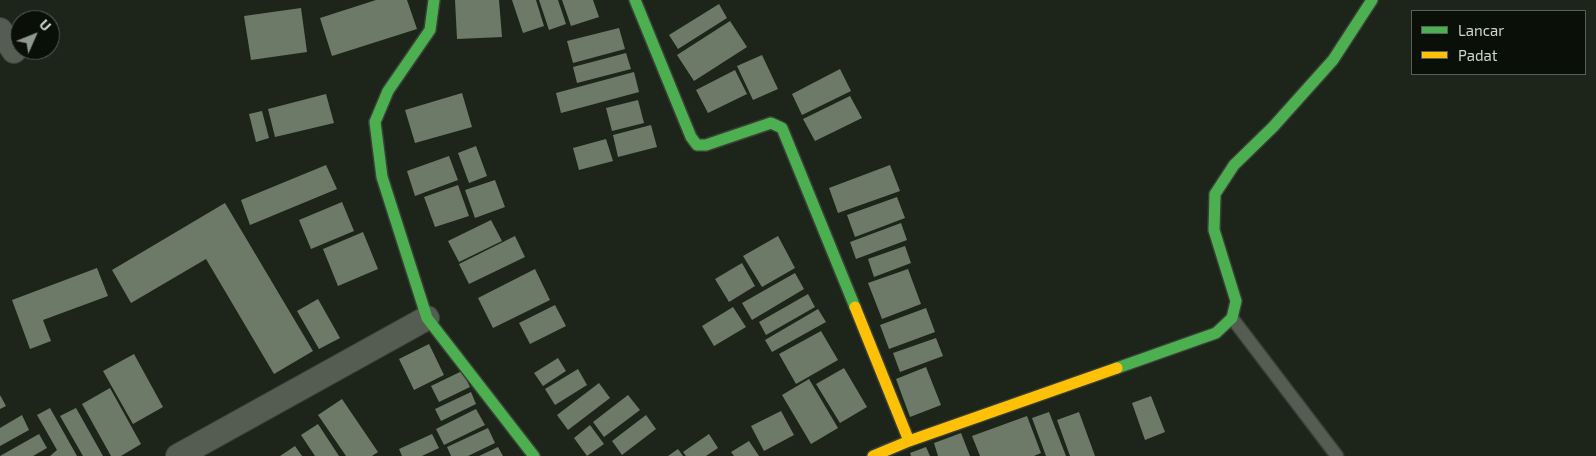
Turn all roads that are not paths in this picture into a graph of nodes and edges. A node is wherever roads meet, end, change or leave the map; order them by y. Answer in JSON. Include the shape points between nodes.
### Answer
{"nodes":[{"id":1,"x":434,"y":0,"type":"edge"},
{"id":2,"x":635,"y":0,"type":"edge"},
{"id":3,"x":1372,"y":0,"type":"edge"},
{"id":4,"x":0,"y":30,"type":"edge"},
{"id":5,"x":10,"y":45,"type":"edge"},
{"id":6,"x":427,"y":318,"type":"junction"},
{"id":7,"x":1232,"y":318,"type":"junction"},
{"id":8,"x":909,"y":441,"type":"junction"},
{"id":9,"x":178,"y":456,"type":"edge"},
{"id":10,"x":534,"y":456,"type":"edge"},
{"id":11,"x":874,"y":456,"type":"edge"},
{"id":12,"x":1337,"y":456,"type":"edge"}],
"edges":[{"from":1,"to":6,"type":"street","via":[[430,30],[388,91],[375,122],[382,177]]},
{"from":2,"to":8,"type":"street","via":[[697,145],[706,145],[771,123],[782,128]]},
{"from":3,"to":7,"type":"street","via":[[1333,60],[1234,165],[1215,194],[1214,230],[1236,301]]},
{"from":4,"to":5,"type":"street"},
{"from":6,"to":9,"type":"street"},
{"from":6,"to":10,"type":"street"},
{"from":7,"to":8,"type":"street","via":[[1216,333]]},
{"from":7,"to":12,"type":"lane"},
{"from":8,"to":11,"type":"street"}]}
